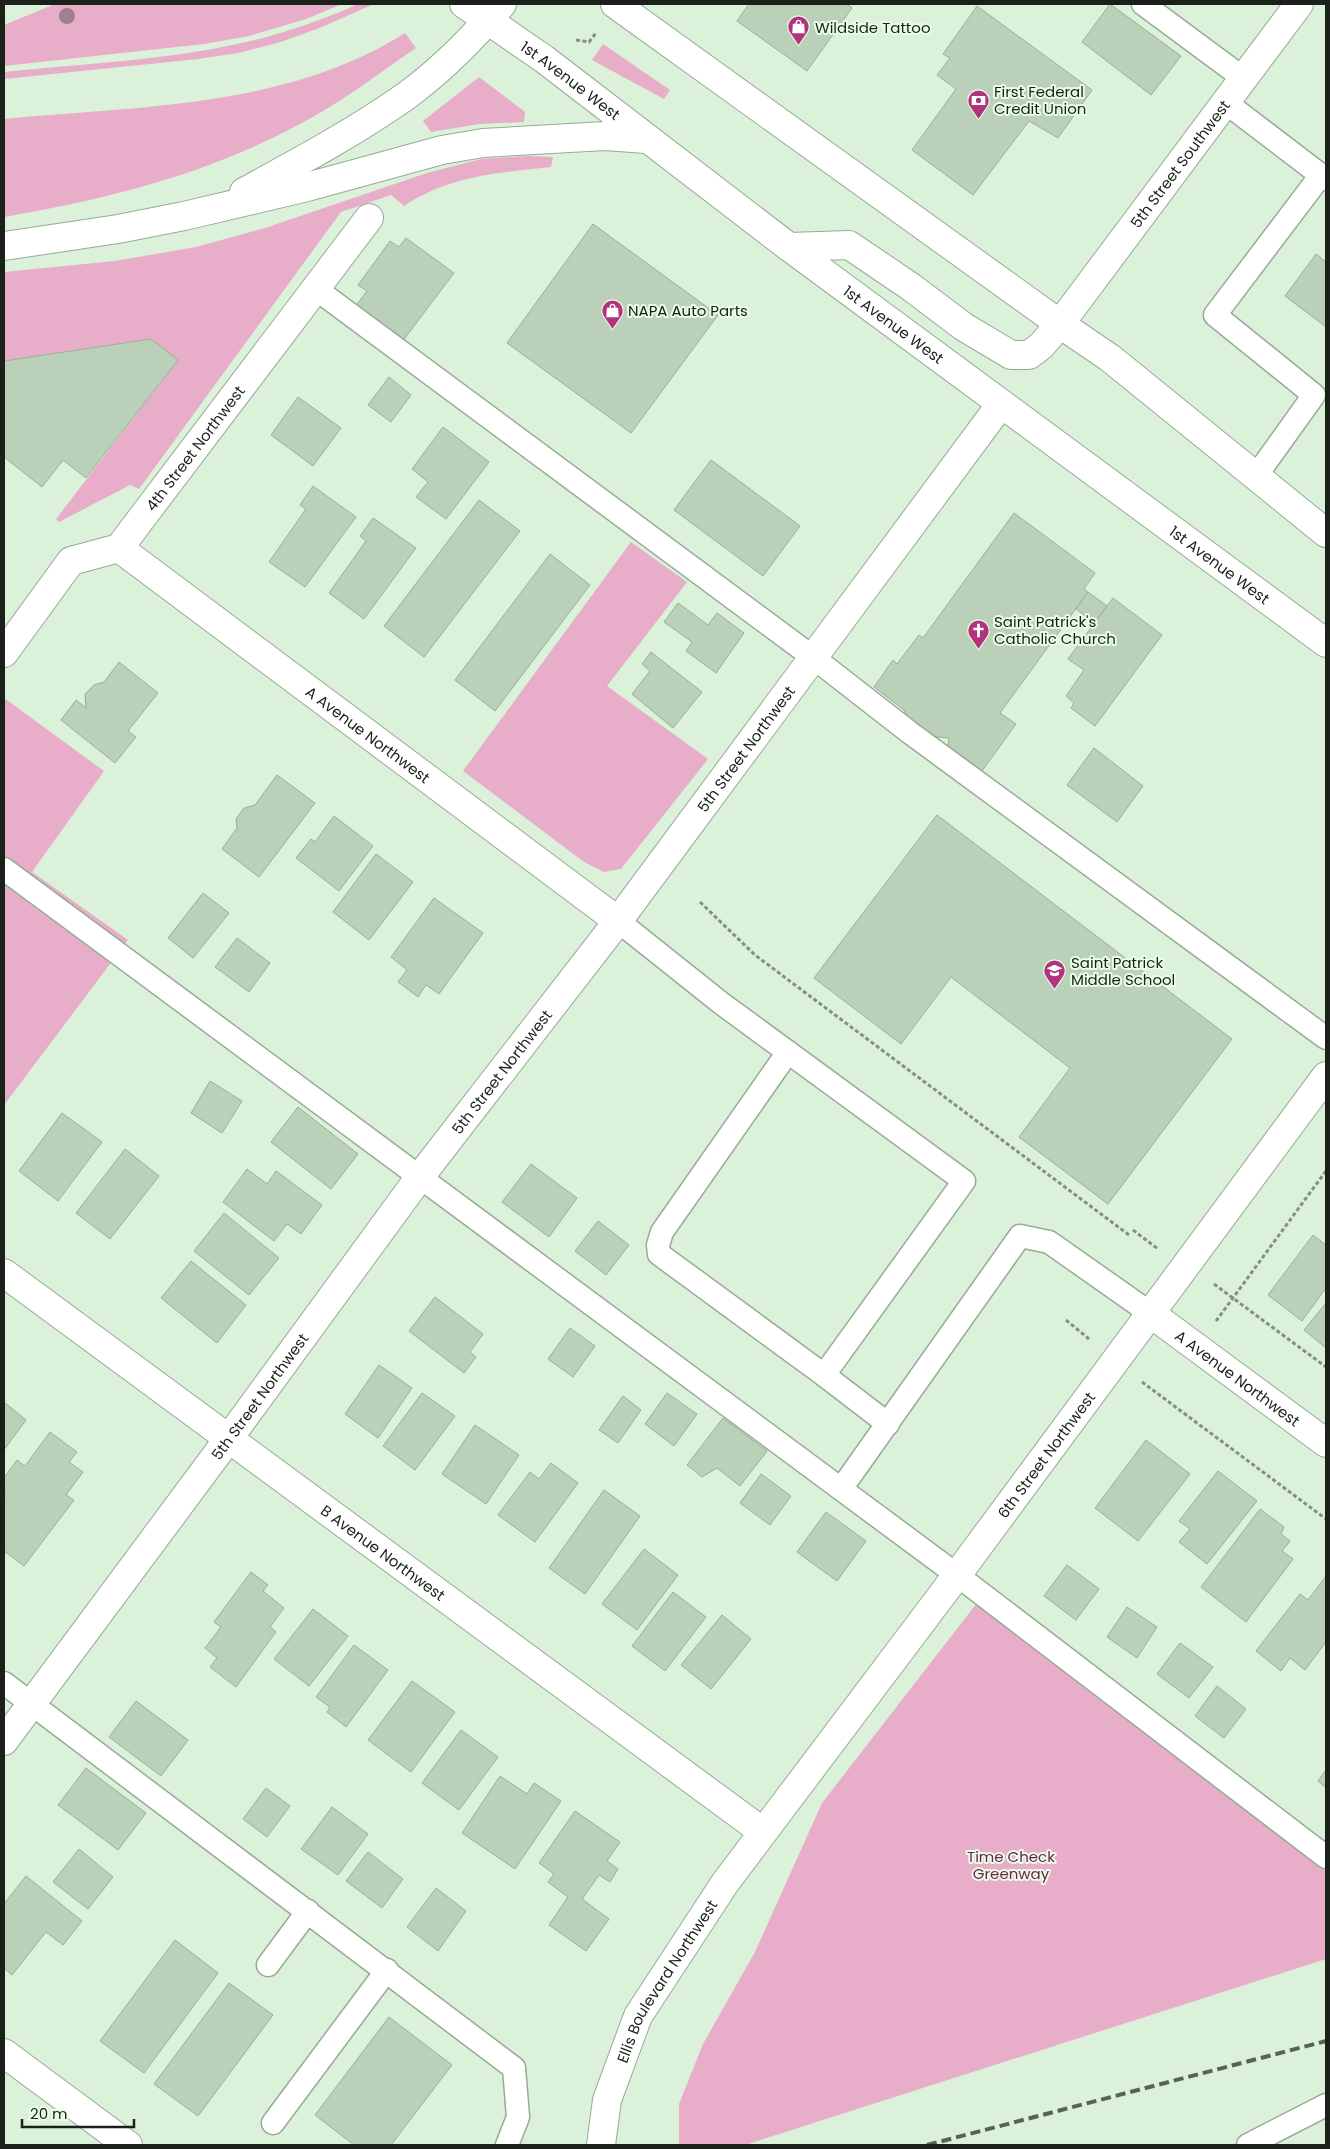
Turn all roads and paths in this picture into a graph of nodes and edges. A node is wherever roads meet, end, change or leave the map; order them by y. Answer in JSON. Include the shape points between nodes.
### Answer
{"nodes":[{"id":1,"x":464,"y":4,"type":"edge"},
{"id":2,"x":615,"y":4,"type":"edge"},
{"id":3,"x":1143,"y":4,"type":"edge"},
{"id":4,"x":1299,"y":4,"type":"edge"},
{"id":5,"x":495,"y":12,"type":"edge"},
{"id":6,"x":1243,"y":78,"type":"junction"},
{"id":7,"x":1225,"y":102,"type":"junction"},
{"id":8,"x":646,"y":139,"type":"junction"},
{"id":9,"x":1324,"y":177,"type":"edge"},
{"id":10,"x":216,"y":207,"type":"junction"},
{"id":11,"x":369,"y":218,"type":"dead end"},
{"id":12,"x":4,"y":246,"type":"edge"},
{"id":13,"x":789,"y":247,"type":"junction"},
{"id":14,"x":316,"y":289,"type":"junction"},
{"id":15,"x":1060,"y":324,"type":"junction"},
{"id":16,"x":1320,"y":391,"type":"edge"},
{"id":17,"x":1001,"y":404,"type":"junction"},
{"id":18,"x":1256,"y":476,"type":"junction"},
{"id":19,"x":1326,"y":533,"type":"edge"},
{"id":20,"x":119,"y":548,"type":"junction"},
{"id":21,"x":1326,"y":643,"type":"edge"},
{"id":22,"x":4,"y":653,"type":"edge"},
{"id":23,"x":814,"y":658,"type":"junction"},
{"id":24,"x":4,"y":869,"type":"edge"},
{"id":25,"x":700,"y":902,"type":"dead end"},
{"id":26,"x":618,"y":921,"type":"junction"},
{"id":27,"x":1326,"y":1038,"type":"edge"},
{"id":28,"x":788,"y":1052,"type":"junction"},
{"id":29,"x":1326,"y":1076,"type":"edge"},
{"id":30,"x":1326,"y":1171,"type":"edge"},
{"id":31,"x":420,"y":1178,"type":"junction"},
{"id":32,"x":1133,"y":1230,"type":"dead end"},
{"id":33,"x":1129,"y":1235,"type":"dead end"},
{"id":34,"x":1160,"y":1251,"type":"dead end"},
{"id":35,"x":4,"y":1273,"type":"edge"},
{"id":36,"x":1209,"y":1281,"type":"dead end"},
{"id":37,"x":1232,"y":1298,"type":"junction"},
{"id":38,"x":1150,"y":1313,"type":"junction"},
{"id":39,"x":1066,"y":1320,"type":"dead end"},
{"id":40,"x":1213,"y":1325,"type":"dead end"},
{"id":41,"x":1093,"y":1342,"type":"dead end"},
{"id":42,"x":1326,"y":1367,"type":"edge"},
{"id":43,"x":824,"y":1375,"type":"junction"},
{"id":44,"x":1139,"y":1380,"type":"dead end"},
{"id":45,"x":888,"y":1424,"type":"junction"},
{"id":46,"x":229,"y":1438,"type":"junction"},
{"id":47,"x":1326,"y":1443,"type":"edge"},
{"id":48,"x":842,"y":1489,"type":"junction"},
{"id":49,"x":1326,"y":1519,"type":"edge"},
{"id":50,"x":957,"y":1575,"type":"junction"},
{"id":51,"x":4,"y":1683,"type":"edge"},
{"id":52,"x":32,"y":1703,"type":"junction"},
{"id":53,"x":4,"y":1741,"type":"edge"},
{"id":54,"x":763,"y":1832,"type":"junction"},
{"id":55,"x":1326,"y":1856,"type":"edge"},
{"id":56,"x":308,"y":1911,"type":"junction"},
{"id":57,"x":268,"y":1966,"type":"dead end"},
{"id":58,"x":387,"y":1970,"type":"junction"},
{"id":59,"x":4,"y":2053,"type":"edge"},
{"id":60,"x":1326,"y":2105,"type":"edge"},
{"id":61,"x":273,"y":2123,"type":"dead end"},
{"id":62,"x":128,"y":2145,"type":"edge"},
{"id":63,"x":507,"y":2145,"type":"edge"},
{"id":64,"x":601,"y":2145,"type":"edge"},
{"id":65,"x":1248,"y":2145,"type":"edge"}],
"edges":[{"from":1,"to":5,"type":"main road","name":"1st Avenue West"},
{"from":2,"to":15,"type":"main road"},
{"from":3,"to":6,"type":"lane"},
{"from":4,"to":6,"type":"main road","name":"5th Street Southwest"},
{"from":5,"to":8,"type":"main road","name":"1st Avenue West","via":[[544,59]]},
{"from":5,"to":10,"type":"main road","via":[[443,66],[407,96]]},
{"from":6,"to":7,"type":"main road","name":"5th Street Southwest"},
{"from":7,"to":9,"type":"lane"},
{"from":7,"to":15,"type":"main road","name":"5th Street Southwest"},
{"from":8,"to":10,"type":"main road","via":[[605,136],[483,143],[442,150]]},
{"from":8,"to":13,"type":"main road","name":"1st Avenue West"},
{"from":9,"to":16,"type":"lane","via":[[1216,315]]},
{"from":10,"to":12,"type":"main road","via":[[118,229]]},
{"from":11,"to":14,"type":"main road","name":"4th Street Northwest"},
{"from":13,"to":15,"type":"main road","name":"5th Street Southwest","via":[[849,245],[970,331],[1011,355],[1028,355],[1041,346]]},
{"from":13,"to":17,"type":"main road","name":"1st Avenue West"},
{"from":14,"to":20,"type":"main road","name":"4th Street Northwest"},
{"from":14,"to":23,"type":"lane"},
{"from":15,"to":18,"type":"main road","via":[[1110,358]]},
{"from":16,"to":18,"type":"lane"},
{"from":17,"to":21,"type":"main road","name":"1st Avenue West"},
{"from":17,"to":23,"type":"main road","name":"5th Street Northwest"},
{"from":18,"to":19,"type":"main road"},
{"from":20,"to":22,"type":"main road","via":[[71,562]]},
{"from":20,"to":26,"type":"main road","name":"A Avenue Northwest"},
{"from":23,"to":26,"type":"main road","name":"5th Street Northwest"},
{"from":23,"to":27,"type":"lane","via":[[917,738]]},
{"from":24,"to":31,"type":"lane"},
{"from":25,"to":33,"type":"path","via":[[755,955]]},
{"from":26,"to":28,"type":"lane"},
{"from":26,"to":31,"type":"main road","name":"5th Street Northwest"},
{"from":28,"to":43,"type":"lane","via":[[662,1232],[659,1254]]},
{"from":28,"to":43,"type":"lane","via":[[964,1180]]},
{"from":29,"to":38,"type":"main road","name":"6th Street Northwest"},
{"from":30,"to":37,"type":"path"},
{"from":31,"to":46,"type":"main road","name":"5th Street Northwest"},
{"from":31,"to":48,"type":"lane"},
{"from":32,"to":34,"type":"path"},
{"from":35,"to":46,"type":"main road","name":"B Avenue Northwest"},
{"from":36,"to":37,"type":"path"},
{"from":37,"to":40,"type":"path"},
{"from":37,"to":42,"type":"path"},
{"from":38,"to":45,"type":"lane","via":[[1049,1242],[1020,1236]]},
{"from":38,"to":47,"type":"main road","name":"A Avenue Northwest"},
{"from":38,"to":50,"type":"main road","name":"6th Street Northwest"},
{"from":39,"to":41,"type":"path"},
{"from":43,"to":45,"type":"lane"},
{"from":44,"to":49,"type":"path"},
{"from":45,"to":48,"type":"lane"},
{"from":46,"to":52,"type":"main road","name":"5th Street Northwest"},
{"from":46,"to":54,"type":"main road","name":"B Avenue Northwest"},
{"from":48,"to":50,"type":"lane"},
{"from":50,"to":54,"type":"main road","name":"6th Street Northwest"},
{"from":50,"to":55,"type":"lane"},
{"from":51,"to":52,"type":"lane"},
{"from":52,"to":53,"type":"main road","name":"5th Street Northwest"},
{"from":52,"to":56,"type":"lane"},
{"from":54,"to":64,"type":"main road","name":"Ellis Boulevard Northwest","via":[[725,1883],[638,2016],[607,2100]]},
{"from":56,"to":57,"type":"lane"},
{"from":56,"to":58,"type":"lane"},
{"from":58,"to":61,"type":"lane"},
{"from":58,"to":63,"type":"lane","via":[[514,2068],[518,2117]]},
{"from":59,"to":62,"type":"main road"},
{"from":60,"to":65,"type":"lane"}]}
